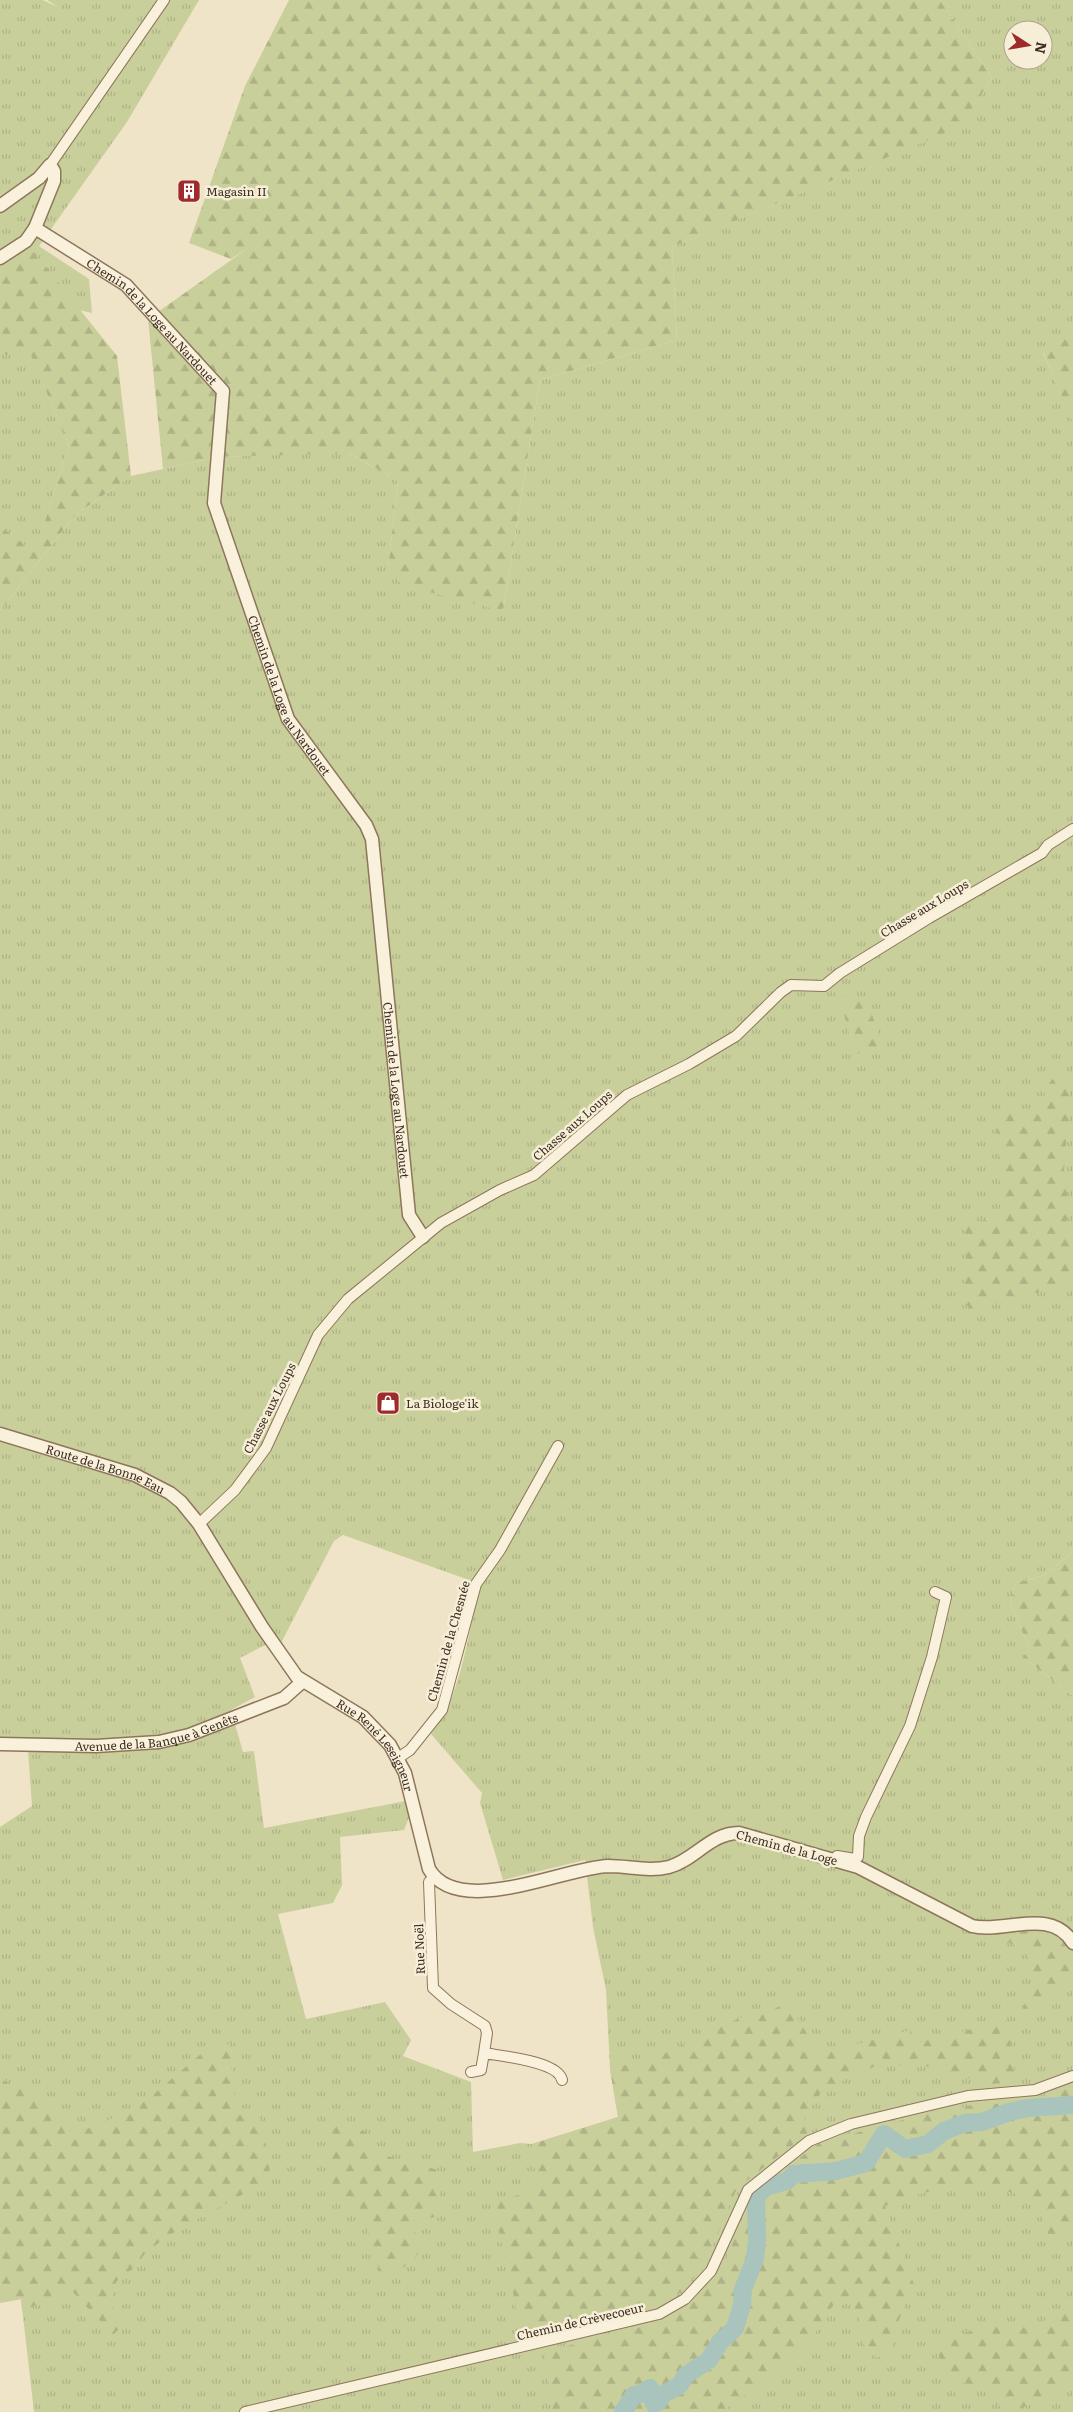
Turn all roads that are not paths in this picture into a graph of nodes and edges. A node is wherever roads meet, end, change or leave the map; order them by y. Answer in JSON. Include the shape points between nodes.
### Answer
{"nodes":[{"id":1,"x":164,"y":0,"type":"edge"},
{"id":2,"x":50,"y":165,"type":"junction"},
{"id":3,"x":0,"y":206,"type":"edge"},
{"id":4,"x":35,"y":228,"type":"junction"},
{"id":5,"x":0,"y":258,"type":"edge"},
{"id":6,"x":1073,"y":829,"type":"edge"},
{"id":7,"x":423,"y":1237,"type":"junction"},
{"id":8,"x":0,"y":1434,"type":"edge"},
{"id":9,"x":558,"y":1446,"type":"dead end"},
{"id":10,"x":200,"y":1524,"type":"junction"},
{"id":11,"x":935,"y":1592,"type":"dead end"},
{"id":12,"x":274,"y":1644,"type":"joint"},
{"id":13,"x":302,"y":1682,"type":"junction"},
{"id":14,"x":0,"y":1744,"type":"edge"},
{"id":15,"x":398,"y":1758,"type":"junction"},
{"id":16,"x":828,"y":1857,"type":"junction"},
{"id":17,"x":434,"y":1878,"type":"junction"},
{"id":18,"x":1073,"y":1943,"type":"edge"},
{"id":19,"x":484,"y":2053,"type":"junction"},
{"id":20,"x":471,"y":2072,"type":"dead end"},
{"id":21,"x":1073,"y":2076,"type":"edge"},
{"id":22,"x":562,"y":2080,"type":"dead end"},
{"id":23,"x":245,"y":2412,"type":"edge"}],
"edges":[{"from":1,"to":2,"type":"street"},
{"from":2,"to":3,"type":"street","via":[[39,178]]},
{"from":2,"to":4,"type":"street","via":[[54,181]]},
{"from":4,"to":5,"type":"street","via":[[26,241]]},
{"from":4,"to":7,"type":"street","name":"Chemin de la Loge au Nardouet","via":[[126,286],[222,392],[214,503],[288,719],[366,825],[372,840],[409,1215]]},
{"from":6,"to":7,"type":"street","name":"Chasse aux Loups","via":[[1048,844],[1042,853],[929,918],[824,986],[791,985],[722,1046],[627,1095],[534,1175],[500,1190],[441,1223]]},
{"from":7,"to":10,"type":"street","name":"Chasse aux Loups","via":[[348,1299],[318,1335],[266,1448],[235,1490]]},
{"from":8,"to":10,"type":"street","name":"Route de la Bonne Eau","via":[[150,1482],[176,1497]]},
{"from":9,"to":15,"type":"street","name":"Chemin de la Chesnée","via":[[500,1550],[476,1584],[442,1710],[410,1750]]},
{"from":10,"to":12,"type":"street","name":"Route de la Bonne Eau"},
{"from":11,"to":16,"type":"street","via":[[946,1597],[932,1657],[910,1726],[866,1817],[859,1836],[858,1857]]},
{"from":12,"to":13,"type":"street","name":"Rue René Leseigneur"},
{"from":13,"to":14,"type":"street","name":"Avenue de la Banque à Genêts","via":[[284,1698],[197,1732],[159,1742],[96,1746]]},
{"from":13,"to":15,"type":"street","name":"Rue René Leseigneur","via":[[362,1717],[384,1737]]},
{"from":15,"to":17,"type":"street","name":"Rue René Leseigneur"},
{"from":16,"to":17,"type":"street","name":"Chemin de la Loge","via":[[766,1842],[744,1833],[732,1833],[710,1841],[683,1861],[662,1868],[608,1866],[479,1892],[456,1889]]},
{"from":16,"to":18,"type":"street","name":"Chemin de la Loge","via":[[858,1867],[972,1926],[984,1929],[1022,1923],[1044,1924],[1055,1928]]},
{"from":17,"to":19,"type":"street","name":"Rue Noël","via":[[430,1882],[432,1986],[485,2026]]},
{"from":19,"to":20,"type":"street","name":"Rue Noël","via":[[481,2070]]},
{"from":19,"to":22,"type":"street","via":[[544,2065],[558,2072]]},
{"from":21,"to":23,"type":"street","name":"Chemin de Crèvecoeur","via":[[1035,2090],[968,2096],[851,2124],[808,2141],[748,2190],[711,2271],[685,2299],[659,2314]]}]}
